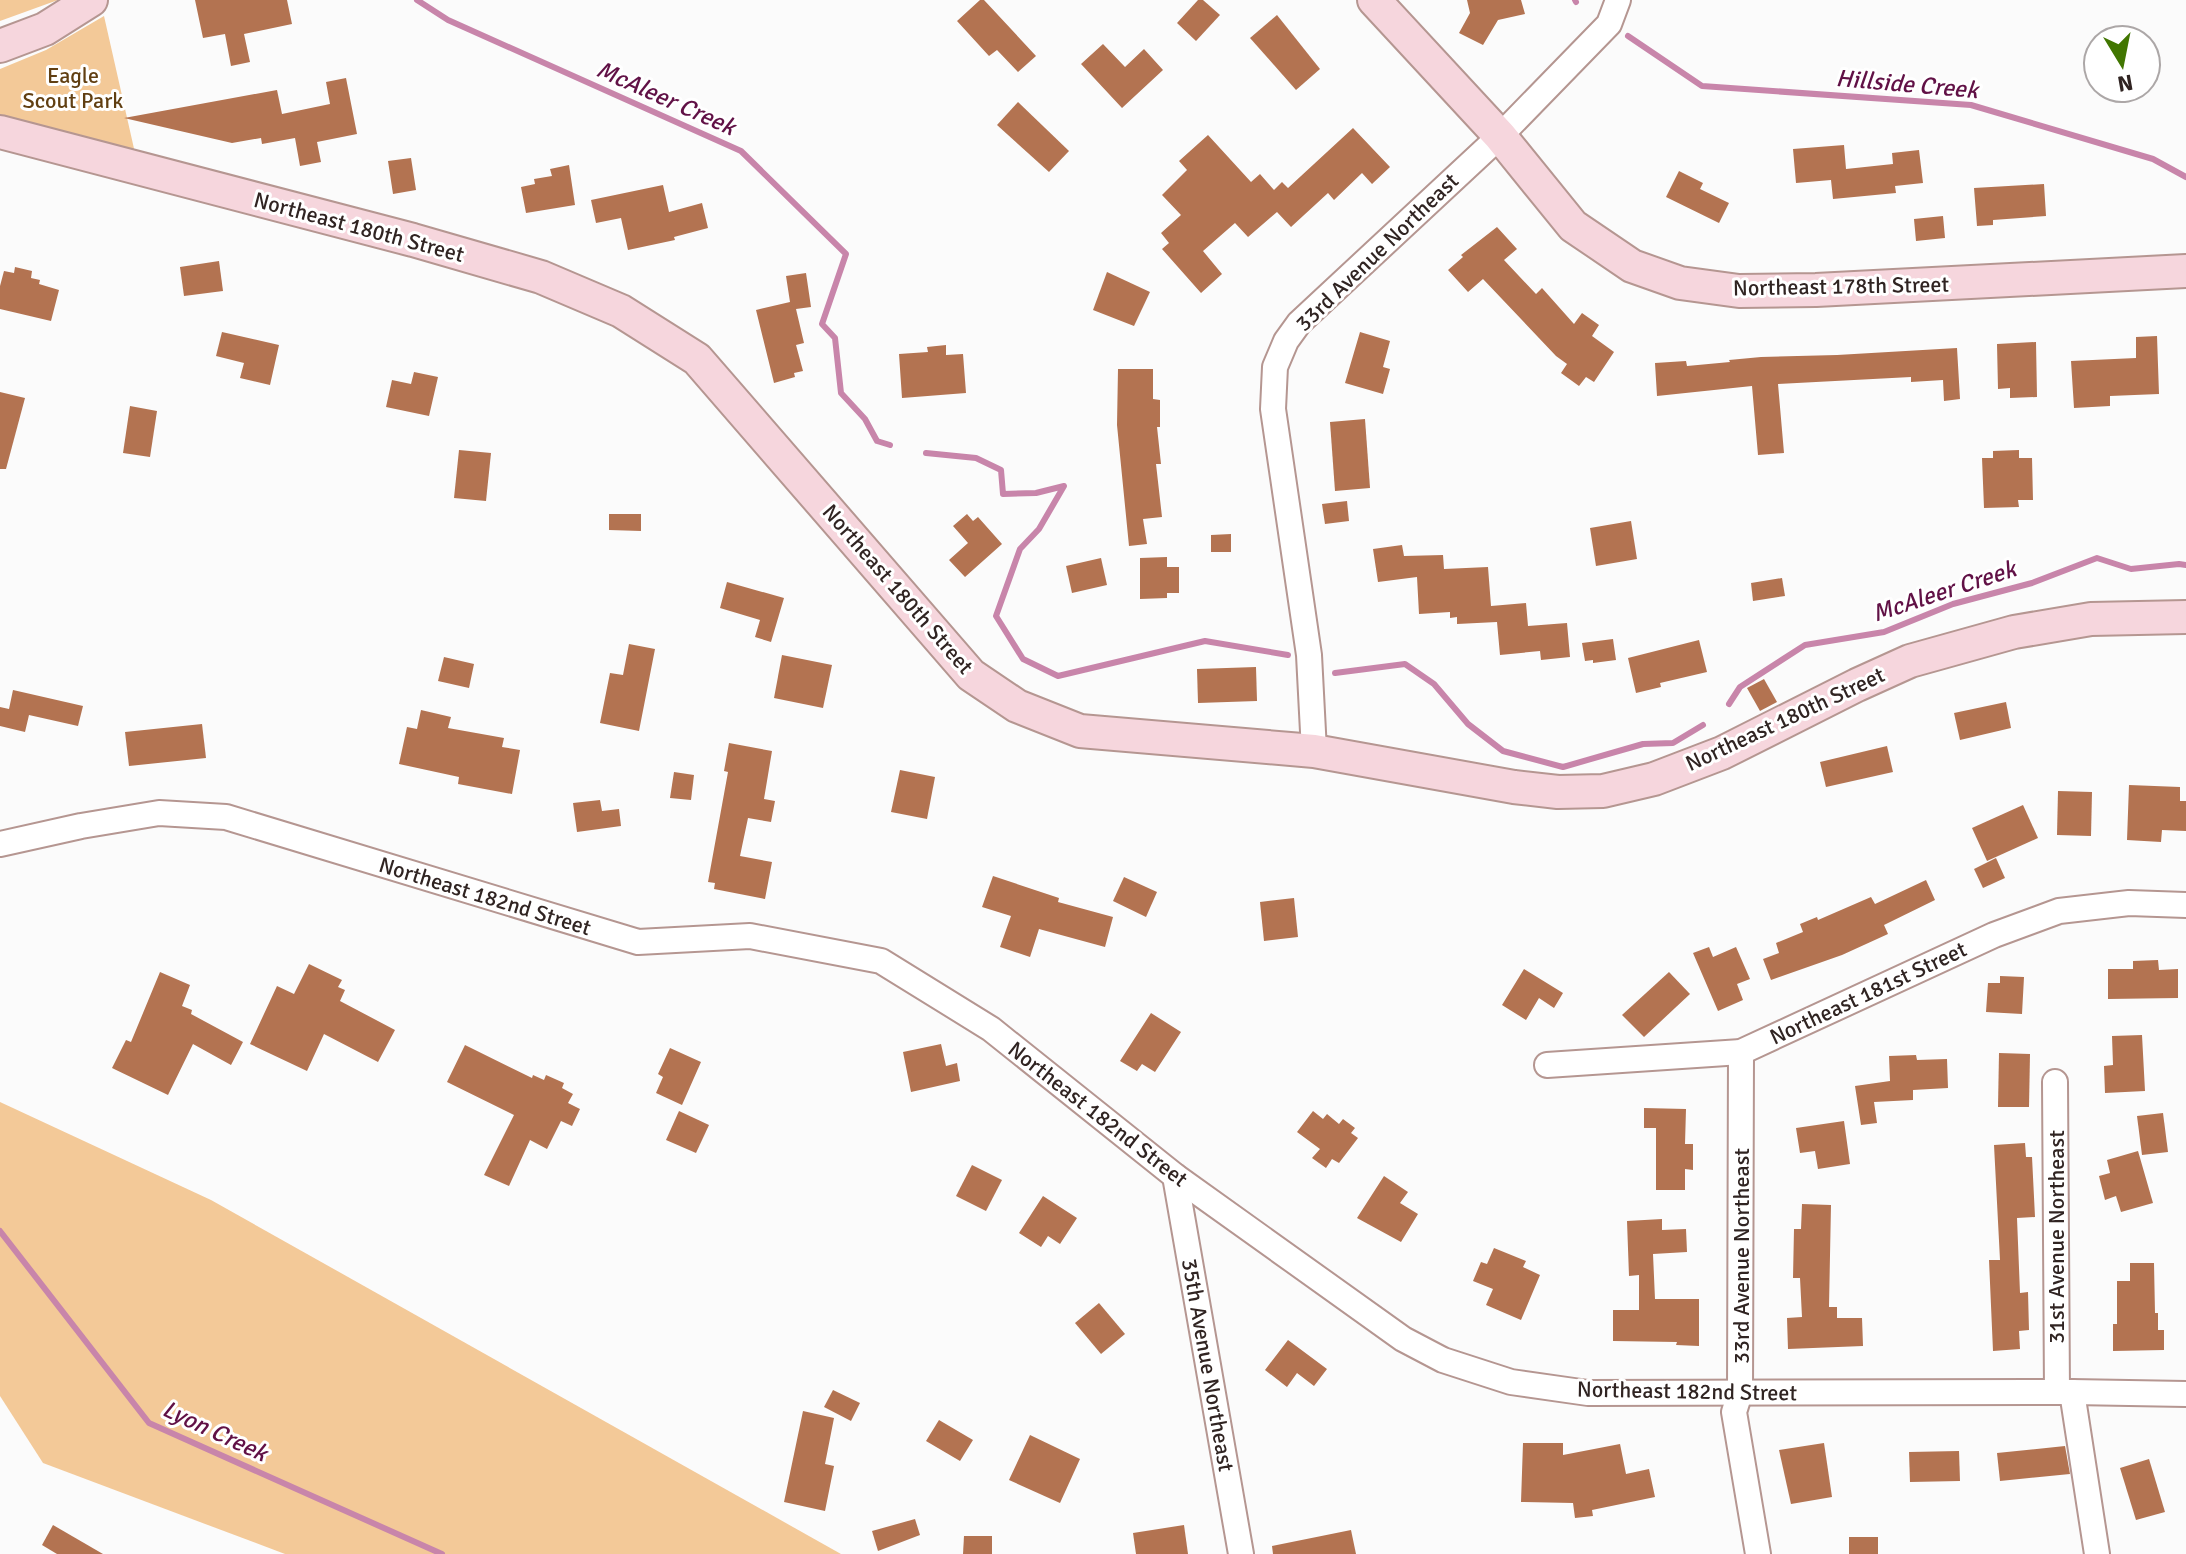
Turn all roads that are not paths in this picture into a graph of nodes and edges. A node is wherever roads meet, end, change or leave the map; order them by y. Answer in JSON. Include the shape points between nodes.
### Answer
{"nodes":[{"id":1,"x":91,"y":0,"type":"edge"},
{"id":2,"x":1374,"y":0,"type":"edge"},
{"id":3,"x":1618,"y":0,"type":"edge"},
{"id":4,"x":0,"y":46,"type":"edge"},
{"id":5,"x":0,"y":132,"type":"edge"},
{"id":6,"x":1500,"y":136,"type":"junction"},
{"id":7,"x":2186,"y":271,"type":"edge"},
{"id":8,"x":2186,"y":617,"type":"edge"},
{"id":9,"x":1314,"y":751,"type":"junction"},
{"id":10,"x":0,"y":844,"type":"edge"},
{"id":11,"x":2186,"y":905,"type":"edge"},
{"id":12,"x":1741,"y":1052,"type":"junction"},
{"id":13,"x":1547,"y":1065,"type":"dead end"},
{"id":14,"x":2055,"y":1082,"type":"dead end"},
{"id":15,"x":1175,"y":1176,"type":"junction"},
{"id":16,"x":2065,"y":1392,"type":"junction"},
{"id":17,"x":1740,"y":1393,"type":"junction"},
{"id":18,"x":2186,"y":1394,"type":"edge"},
{"id":19,"x":1241,"y":1554,"type":"edge"},
{"id":20,"x":1758,"y":1554,"type":"edge"},
{"id":21,"x":2097,"y":1554,"type":"edge"}],
"edges":[{"from":1,"to":4,"type":"street","via":[[45,29]]},
{"from":2,"to":6,"type":"street","name":"Northeast 178th Street"},
{"from":3,"to":6,"type":"street","name":"33rd Avenue Northeast","via":[[1609,24]]},
{"from":5,"to":9,"type":"street","name":"Northeast 180th Street","via":[[541,277],[621,311],[697,359],[971,675],[1017,706],[1080,731]]},
{"from":6,"to":7,"type":"street","name":"Northeast 178th Street","via":[[1573,226],[1632,266],[1680,283],[1739,291],[1816,290]]},
{"from":6,"to":9,"type":"street","name":"33rd Avenue Northeast","via":[[1299,323],[1275,367],[1273,409],[1309,666]]},
{"from":8,"to":9,"type":"street","name":"Northeast 180th Street","via":[[2075,622],[2014,632],[1910,661],[1722,753],[1654,779],[1603,791],[1514,787]]},
{"from":10,"to":15,"type":"street","name":"Northeast 182nd Street","via":[[159,813],[226,817],[638,942],[750,936],[881,961],[991,1029]]},
{"from":11,"to":12,"type":"street","name":"Northeast 181st Street","via":[[2129,903],[2059,911],[1994,935]]},
{"from":12,"to":13,"type":"street","name":"Northeast 181st Street"},
{"from":12,"to":17,"type":"street","name":"33rd Avenue Northeast"},
{"from":14,"to":16,"type":"street","name":"31st Avenue Northeast"},
{"from":15,"to":17,"type":"street","name":"Northeast 182nd Street","via":[[1403,1339],[1443,1360],[1511,1382],[1588,1393]]},
{"from":15,"to":19,"type":"street","name":"35th Avenue Northeast"},
{"from":16,"to":17,"type":"street","name":"Northeast 182nd Street"},
{"from":16,"to":18,"type":"street","name":"Northeast 182nd Street"},
{"from":16,"to":21,"type":"street","name":"31st Avenue Northeast"},
{"from":17,"to":20,"type":"street","name":"33rd Avenue Northeast","via":[[1734,1412]]}]}
